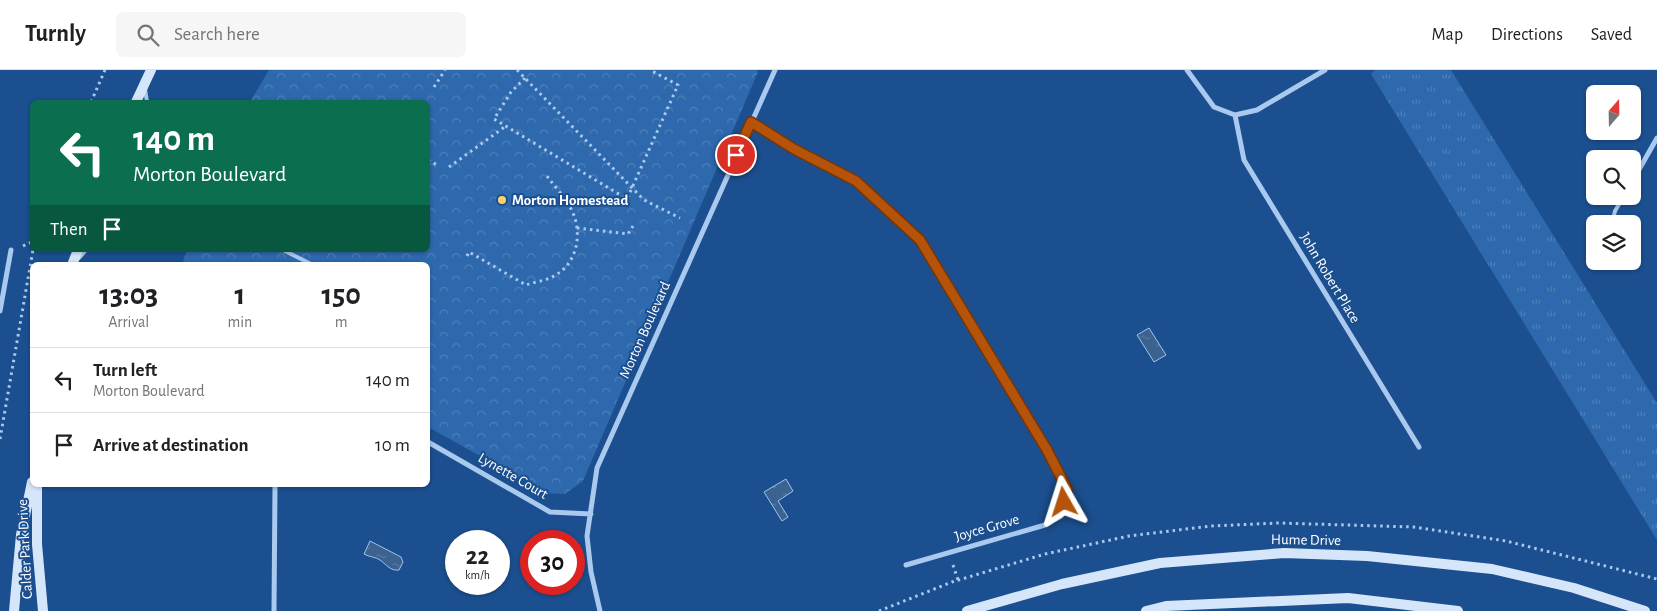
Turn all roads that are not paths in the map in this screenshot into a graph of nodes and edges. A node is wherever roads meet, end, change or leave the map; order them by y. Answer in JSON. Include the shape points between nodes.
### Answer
{"nodes":[{"id":1,"x":151,"y":70,"type":"edge"},
{"id":2,"x":775,"y":70,"type":"edge"},
{"id":3,"x":1187,"y":70,"type":"edge"},
{"id":4,"x":1325,"y":70,"type":"edge"},
{"id":5,"x":144,"y":85,"type":"junction"},
{"id":6,"x":137,"y":100,"type":"edge"},
{"id":7,"x":147,"y":100,"type":"edge"},
{"id":8,"x":1235,"y":115,"type":"junction"},
{"id":9,"x":751,"y":122,"type":"junction"},
{"id":10,"x":1657,"y":138,"type":"edge"},
{"id":11,"x":1641,"y":166,"type":"edge"},
{"id":12,"x":11,"y":250,"type":"dead end"},
{"id":13,"x":84,"y":252,"type":"edge"},
{"id":14,"x":287,"y":252,"type":"edge"},
{"id":15,"x":75,"y":262,"type":"edge"},
{"id":16,"x":307,"y":262,"type":"edge"},
{"id":17,"x":0,"y":312,"type":"edge"},
{"id":18,"x":430,"y":443,"type":"edge"},
{"id":19,"x":1419,"y":447,"type":"dead end"},
{"id":20,"x":31,"y":487,"type":"edge"},
{"id":21,"x":37,"y":487,"type":"edge"},
{"id":22,"x":275,"y":487,"type":"edge"},
{"id":23,"x":591,"y":514,"type":"junction"},
{"id":24,"x":906,"y":565,"type":"dead end"},
{"id":25,"x":14,"y":611,"type":"edge"},
{"id":26,"x":43,"y":611,"type":"edge"},
{"id":27,"x":274,"y":611,"type":"edge"},
{"id":28,"x":600,"y":611,"type":"edge"},
{"id":29,"x":967,"y":611,"type":"edge"},
{"id":30,"x":1146,"y":611,"type":"edge"},
{"id":31,"x":1458,"y":611,"type":"edge"},
{"id":32,"x":1645,"y":611,"type":"edge"}],
"edges":[{"from":1,"to":5,"type":"street"},
{"from":2,"to":9,"type":"street","name":"Morton Boulevard"},
{"from":3,"to":8,"type":"street","via":[[1214,107]]},
{"from":4,"to":8,"type":"street","via":[[1257,110]]},
{"from":5,"to":6,"type":"street"},
{"from":5,"to":7,"type":"lane"},
{"from":8,"to":19,"type":"street","name":"John Robert Place","via":[[1244,160]]},
{"from":9,"to":23,"type":"street","name":"Morton Boulevard","via":[[597,468]]},
{"from":9,"to":24,"type":"street","name":"Joyce Grove","via":[[856,181],[920,240],[1047,450],[1067,489],[1061,516],[1045,524]]},
{"from":10,"to":11,"type":"street"},
{"from":12,"to":17,"type":"street"},
{"from":13,"to":15,"type":"lane"},
{"from":14,"to":16,"type":"lane"},
{"from":18,"to":23,"type":"street","name":"Lynette Court","via":[[550,512]]},
{"from":20,"to":25,"type":"street","name":"Calder Park Drive","via":[[21,535]]},
{"from":21,"to":26,"type":"street","name":"Calder Park Drive","via":[[36,544]]},
{"from":22,"to":27,"type":"street"},
{"from":23,"to":28,"type":"street","name":"Morton Boulevard","via":[[587,536]]},
{"from":29,"to":32,"type":"street","name":"Hume Drive","via":[[1062,584],[1160,563],[1284,553],[1367,556],[1492,568],[1574,588]]},
{"from":30,"to":31,"type":"street","via":[[1166,606],[1348,598]]}]}
